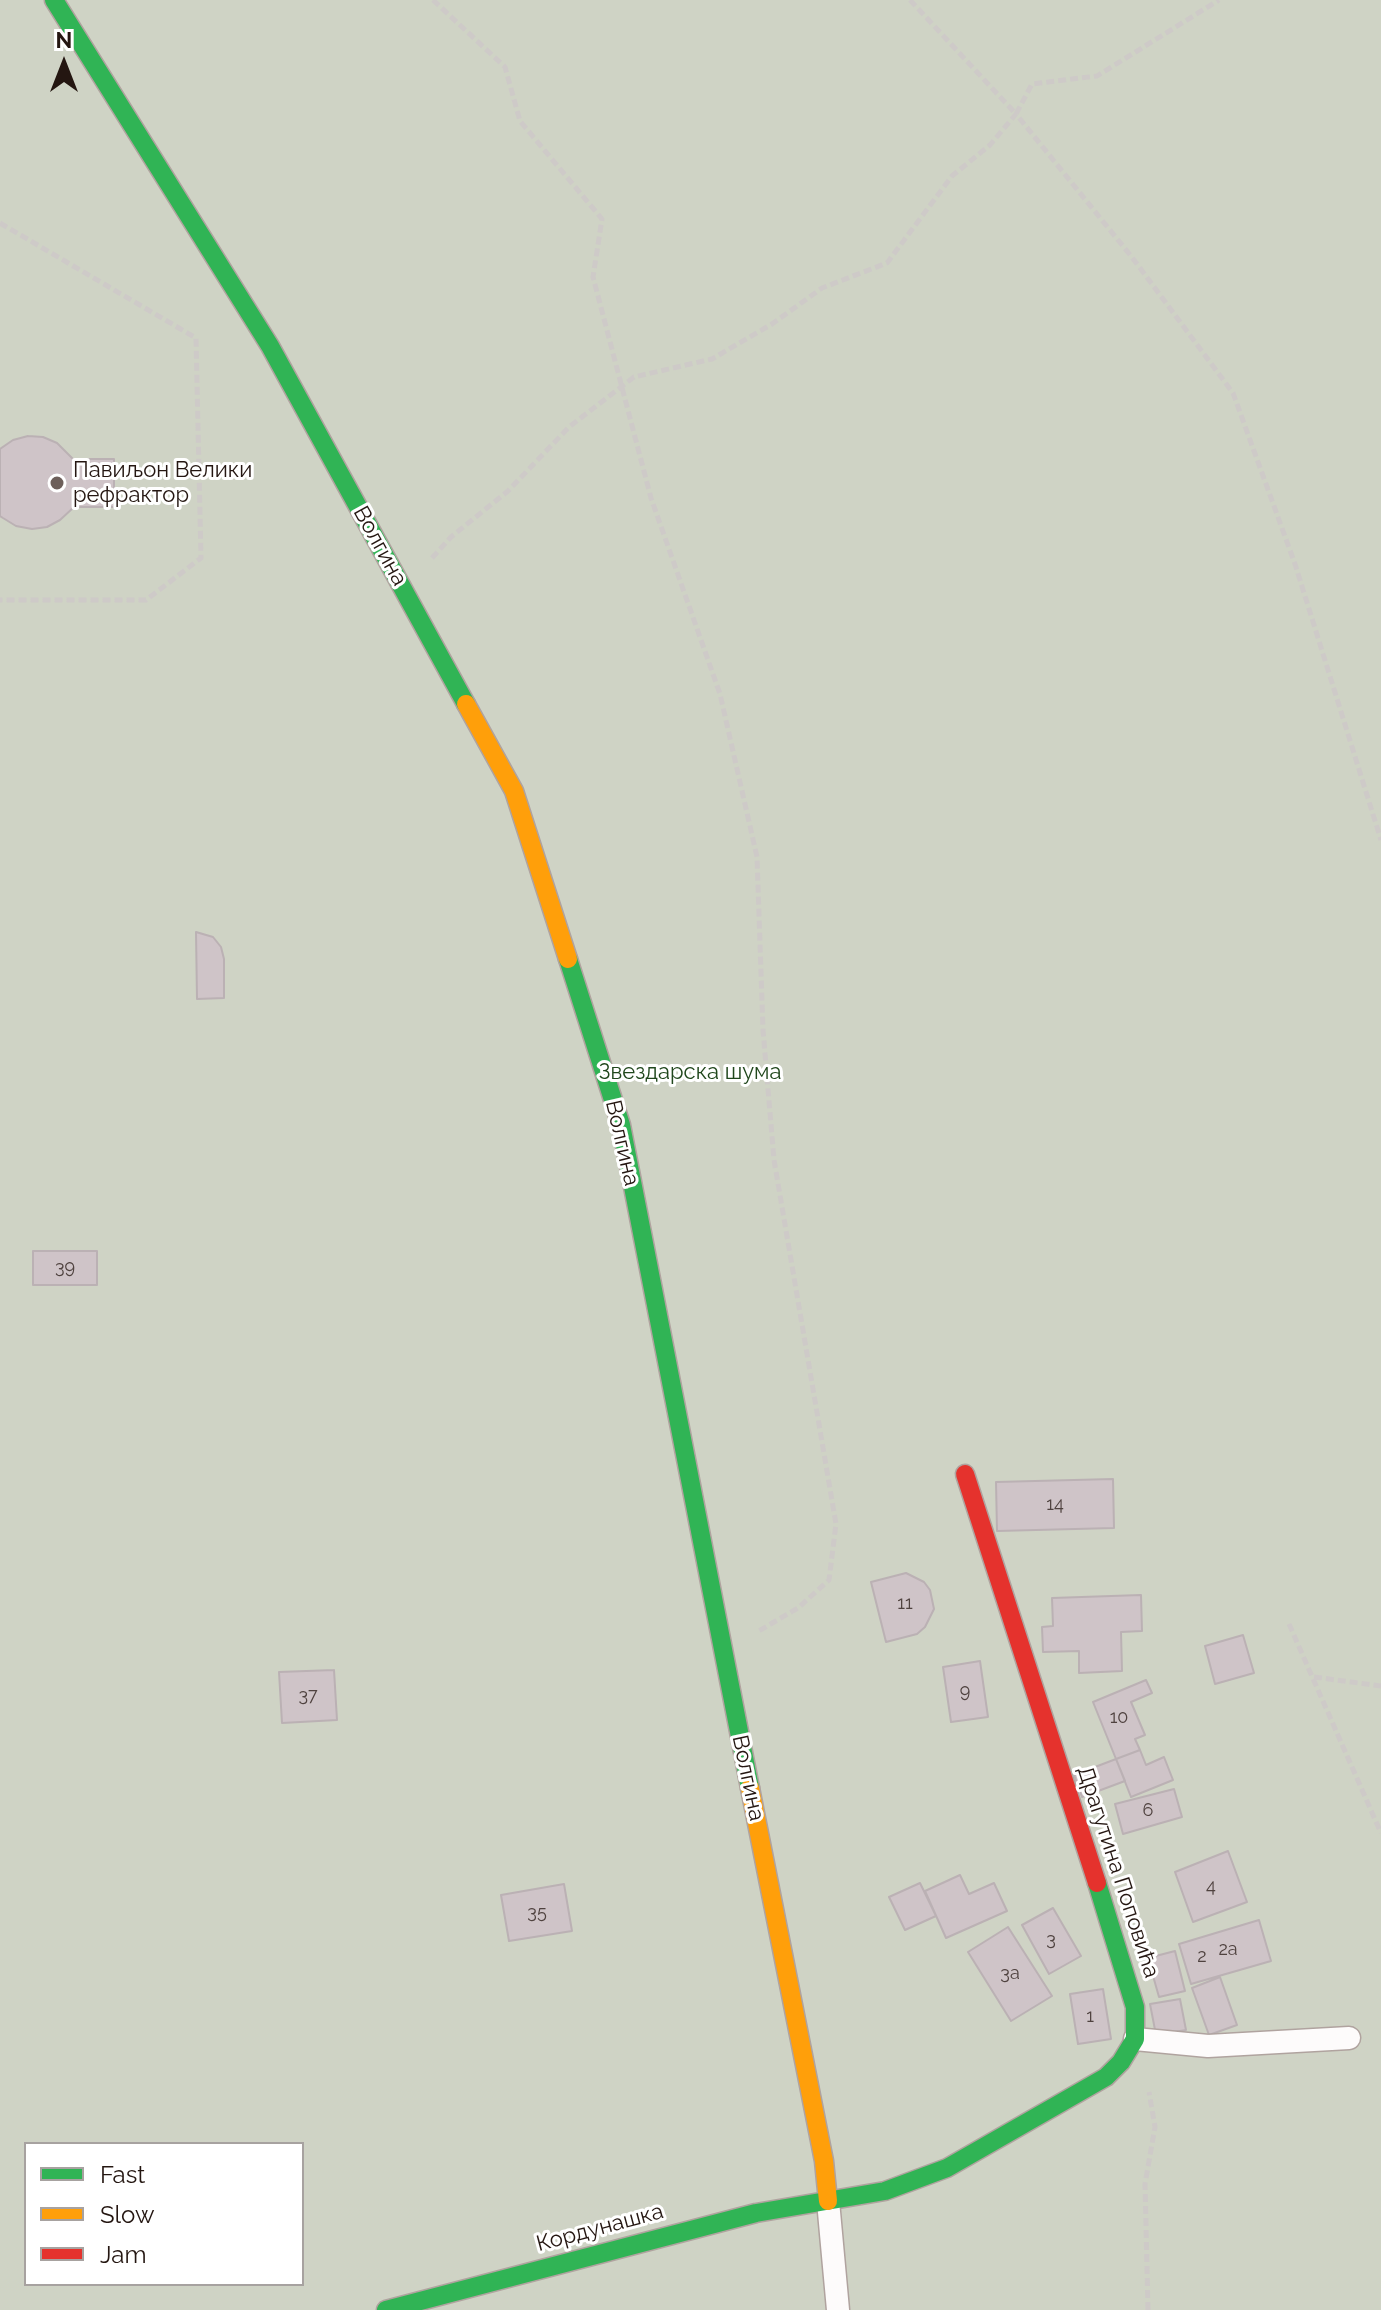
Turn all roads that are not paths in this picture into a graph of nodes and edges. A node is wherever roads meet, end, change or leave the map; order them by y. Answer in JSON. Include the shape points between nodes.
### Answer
{"nodes":[{"id":1,"x":54,"y":0,"type":"edge"},
{"id":2,"x":965,"y":1474,"type":"dead end"},
{"id":3,"x":1349,"y":2038,"type":"dead end"},
{"id":4,"x":1135,"y":2039,"type":"junction"},
{"id":5,"x":828,"y":2201,"type":"junction"},
{"id":6,"x":386,"y":2310,"type":"edge"},
{"id":7,"x":838,"y":2310,"type":"edge"}],
"edges":[{"from":1,"to":5,"type":"street","name":"Волгина","via":[[270,346],[514,791],[621,1125],[797,2018]]},
{"from":2,"to":4,"type":"street","name":"Драгутина Поповића","via":[[1127,1975]]},
{"from":3,"to":4,"type":"lane","via":[[1208,2046]]},
{"from":4,"to":5,"type":"street","via":[[1106,2077],[947,2168],[885,2191]]},
{"from":5,"to":6,"type":"street","name":"Кордунашка","via":[[756,2213]]},
{"from":5,"to":7,"type":"lane","name":"Волгина"}]}
